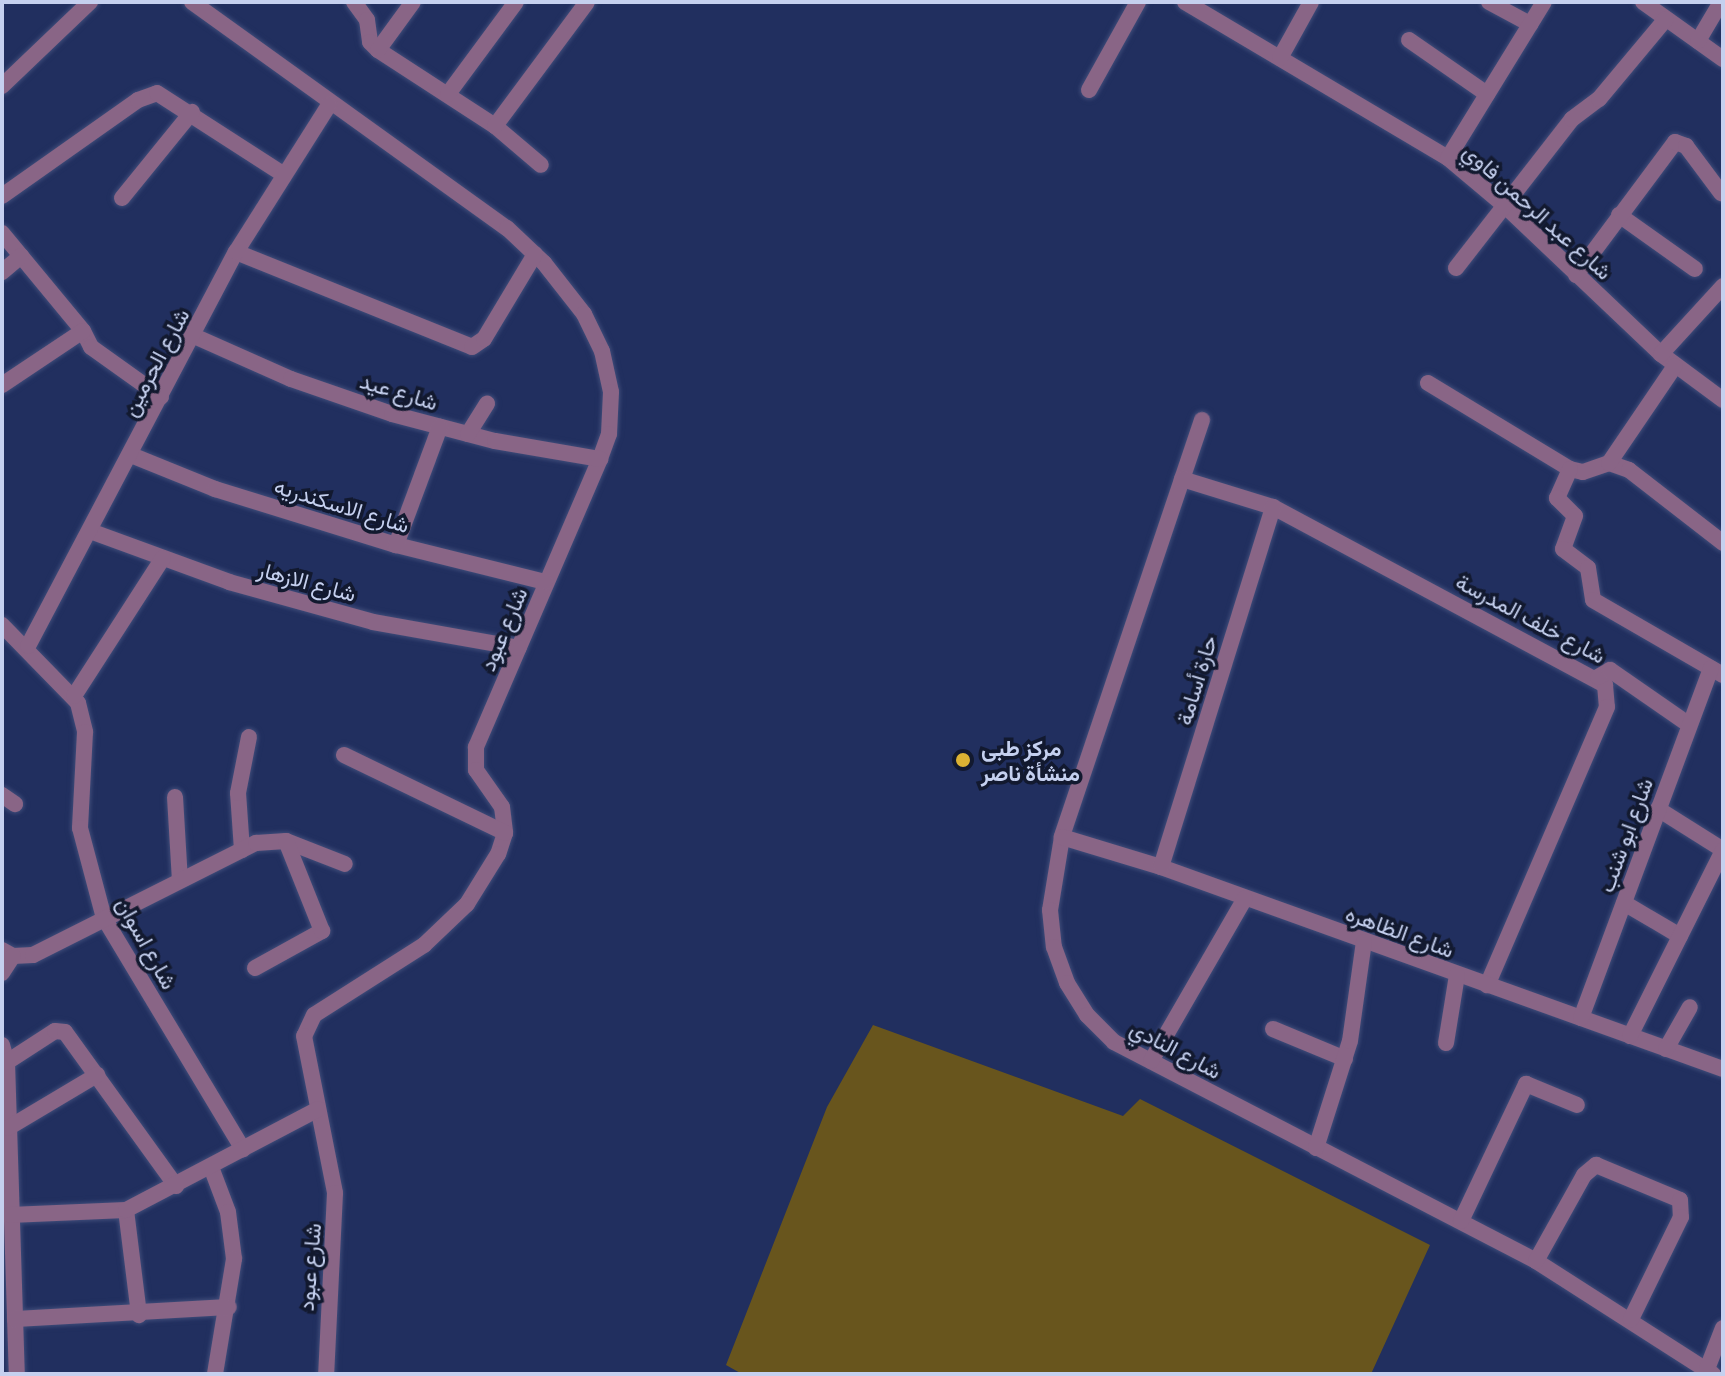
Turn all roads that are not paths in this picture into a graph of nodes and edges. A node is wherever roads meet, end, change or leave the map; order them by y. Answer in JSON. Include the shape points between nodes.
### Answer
{"nodes":[{"id":1,"x":90,"y":2,"type":"edge"},
{"id":2,"x":192,"y":2,"type":"edge"},
{"id":3,"x":354,"y":2,"type":"edge"},
{"id":4,"x":413,"y":2,"type":"edge"},
{"id":5,"x":516,"y":2,"type":"edge"},
{"id":6,"x":587,"y":2,"type":"edge"},
{"id":7,"x":1138,"y":2,"type":"edge"},
{"id":8,"x":1185,"y":2,"type":"edge"},
{"id":9,"x":1311,"y":2,"type":"edge"},
{"id":10,"x":1489,"y":2,"type":"edge"},
{"id":11,"x":1544,"y":2,"type":"edge"},
{"id":12,"x":1643,"y":2,"type":"edge"},
{"id":13,"x":1721,"y":2,"type":"edge"},
{"id":14,"x":1666,"y":19,"type":"junction"},
{"id":15,"x":1530,"y":24,"type":"junction"},
{"id":16,"x":1409,"y":40,"type":"dead end"},
{"id":17,"x":1698,"y":41,"type":"junction"},
{"id":18,"x":378,"y":50,"type":"junction"},
{"id":19,"x":1280,"y":58,"type":"junction"},
{"id":20,"x":1723,"y":59,"type":"edge"},
{"id":21,"x":2,"y":86,"type":"edge"},
{"id":22,"x":1089,"y":90,"type":"dead end"},
{"id":23,"x":448,"y":94,"type":"junction"},
{"id":24,"x":1487,"y":94,"type":"junction"},
{"id":25,"x":329,"y":105,"type":"junction"},
{"id":26,"x":192,"y":112,"type":"junction"},
{"id":27,"x":495,"y":126,"type":"junction"},
{"id":28,"x":1448,"y":158,"type":"junction"},
{"id":29,"x":541,"y":165,"type":"dead end"},
{"id":30,"x":284,"y":175,"type":"junction"},
{"id":31,"x":1721,"y":193,"type":"dead end"},
{"id":32,"x":2,"y":196,"type":"edge"},
{"id":33,"x":122,"y":198,"type":"dead end"},
{"id":34,"x":1505,"y":206,"type":"junction"},
{"id":35,"x":1619,"y":215,"type":"junction"},
{"id":36,"x":2,"y":233,"type":"edge"},
{"id":37,"x":236,"y":252,"type":"junction"},
{"id":38,"x":535,"y":254,"type":"junction"},
{"id":39,"x":21,"y":256,"type":"junction"},
{"id":40,"x":1456,"y":268,"type":"dead end"},
{"id":41,"x":1695,"y":269,"type":"dead end"},
{"id":42,"x":2,"y":272,"type":"edge"},
{"id":43,"x":1576,"y":275,"type":"junction"},
{"id":44,"x":1723,"y":286,"type":"edge"},
{"id":45,"x":83,"y":331,"type":"junction"},
{"id":46,"x":194,"y":336,"type":"junction"},
{"id":47,"x":1661,"y":354,"type":"junction"},
{"id":48,"x":1675,"y":366,"type":"junction"},
{"id":49,"x":1428,"y":383,"type":"dead end"},
{"id":50,"x":2,"y":385,"type":"edge"},
{"id":51,"x":161,"y":397,"type":"junction"},
{"id":52,"x":1723,"y":400,"type":"edge"},
{"id":53,"x":487,"y":404,"type":"dead end"},
{"id":54,"x":1202,"y":420,"type":"dead end"},
{"id":55,"x":440,"y":427,"type":"junction"},
{"id":56,"x":468,"y":434,"type":"junction"},
{"id":57,"x":131,"y":455,"type":"junction"},
{"id":58,"x":600,"y":459,"type":"junction"},
{"id":59,"x":1609,"y":463,"type":"junction"},
{"id":60,"x":1570,"y":469,"type":"junction"},
{"id":61,"x":1182,"y":479,"type":"junction"},
{"id":62,"x":1273,"y":507,"type":"junction"},
{"id":63,"x":90,"y":531,"type":"junction"},
{"id":64,"x":1723,"y":543,"type":"edge"},
{"id":65,"x":396,"y":545,"type":"junction"},
{"id":66,"x":163,"y":558,"type":"junction"},
{"id":67,"x":546,"y":582,"type":"junction"},
{"id":68,"x":2,"y":625,"type":"edge"},
{"id":69,"x":28,"y":646,"type":"junction"},
{"id":70,"x":519,"y":648,"type":"junction"},
{"id":71,"x":1717,"y":671,"type":"edge"},
{"id":72,"x":1598,"y":677,"type":"junction"},
{"id":73,"x":74,"y":696,"type":"junction"},
{"id":74,"x":1688,"y":724,"type":"junction"},
{"id":75,"x":249,"y":737,"type":"dead end"},
{"id":76,"x":344,"y":755,"type":"dead end"},
{"id":77,"x":175,"y":797,"type":"dead end"},
{"id":78,"x":1658,"y":809,"type":"junction"},
{"id":79,"x":505,"y":833,"type":"junction"},
{"id":80,"x":1062,"y":837,"type":"junction"},
{"id":81,"x":286,"y":841,"type":"junction"},
{"id":82,"x":242,"y":850,"type":"junction"},
{"id":83,"x":1723,"y":850,"type":"edge"},
{"id":84,"x":345,"y":864,"type":"dead end"},
{"id":85,"x":1161,"y":867,"type":"junction"},
{"id":86,"x":180,"y":880,"type":"junction"},
{"id":87,"x":1245,"y":898,"type":"junction"},
{"id":88,"x":1624,"y":903,"type":"junction"},
{"id":89,"x":104,"y":918,"type":"junction"},
{"id":90,"x":1680,"y":936,"type":"junction"},
{"id":91,"x":1364,"y":942,"type":"junction"},
{"id":92,"x":8,"y":953,"type":"edge"},
{"id":93,"x":255,"y":968,"type":"dead end"},
{"id":94,"x":2,"y":973,"type":"edge"},
{"id":95,"x":1457,"y":975,"type":"junction"},
{"id":96,"x":1487,"y":985,"type":"junction"},
{"id":97,"x":1690,"y":1007,"type":"dead end"},
{"id":98,"x":1581,"y":1018,"type":"junction"},
{"id":99,"x":1273,"y":1029,"type":"dead end"},
{"id":100,"x":1630,"y":1036,"type":"junction"},
{"id":101,"x":1446,"y":1043,"type":"dead end"},
{"id":102,"x":2,"y":1045,"type":"edge"},
{"id":103,"x":1666,"y":1049,"type":"junction"},
{"id":104,"x":1345,"y":1059,"type":"junction"},
{"id":105,"x":1151,"y":1061,"type":"junction"},
{"id":106,"x":7,"y":1062,"type":"junction"},
{"id":107,"x":1723,"y":1069,"type":"edge"},
{"id":108,"x":97,"y":1075,"type":"junction"},
{"id":109,"x":1577,"y":1105,"type":"dead end"},
{"id":110,"x":318,"y":1109,"type":"junction"},
{"id":111,"x":8,"y":1128,"type":"junction"},
{"id":112,"x":1316,"y":1148,"type":"junction"},
{"id":113,"x":243,"y":1149,"type":"junction"},
{"id":114,"x":211,"y":1167,"type":"junction"},
{"id":115,"x":176,"y":1186,"type":"junction"},
{"id":116,"x":6,"y":1195,"type":"edge"},
{"id":117,"x":126,"y":1210,"type":"junction"},
{"id":118,"x":10,"y":1215,"type":"junction"},
{"id":119,"x":1461,"y":1221,"type":"junction"},
{"id":120,"x":1536,"y":1261,"type":"junction"},
{"id":121,"x":8,"y":1284,"type":"edge"},
{"id":122,"x":229,"y":1307,"type":"junction"},
{"id":123,"x":139,"y":1315,"type":"junction"},
{"id":124,"x":1631,"y":1319,"type":"junction"},
{"id":125,"x":11,"y":1326,"type":"edge"},
{"id":126,"x":1723,"y":1328,"type":"edge"},
{"id":127,"x":1710,"y":1371,"type":"edge"},
{"id":128,"x":17,"y":1374,"type":"edge"},
{"id":129,"x":215,"y":1374,"type":"edge"},
{"id":130,"x":326,"y":1374,"type":"edge"}],
"edges":[{"from":1,"to":21,"type":"street"},
{"from":2,"to":25,"type":"street","name":"شارع عبود"},
{"from":3,"to":18,"type":"street"},
{"from":4,"to":18,"type":"street"},
{"from":5,"to":23,"type":"street"},
{"from":6,"to":27,"type":"street"},
{"from":7,"to":22,"type":"street"},
{"from":8,"to":19,"type":"street","name":"شارع عبد الرحمن فاوي"},
{"from":9,"to":19,"type":"street"},
{"from":10,"to":15,"type":"street"},
{"from":11,"to":15,"type":"street"},
{"from":12,"to":14,"type":"street"},
{"from":13,"to":17,"type":"street"},
{"from":14,"to":17,"type":"street"},
{"from":14,"to":34,"type":"street","via":[[1599,99],[1572,119]]},
{"from":15,"to":24,"type":"street"},
{"from":16,"to":24,"type":"street"},
{"from":17,"to":20,"type":"street"},
{"from":18,"to":23,"type":"street"},
{"from":19,"to":28,"type":"street","name":"شارع عبد الرحمن فاوي"},
{"from":23,"to":27,"type":"street"},
{"from":24,"to":28,"type":"street"},
{"from":25,"to":30,"type":"street","name":"شارع الحرمين"},
{"from":25,"to":38,"type":"street","name":"شارع عبود","via":[[466,194]]},
{"from":26,"to":30,"type":"street"},
{"from":26,"to":32,"type":"street","via":[[167,96],[147,95]]},
{"from":26,"to":33,"type":"street"},
{"from":27,"to":29,"type":"street"},
{"from":28,"to":34,"type":"street","name":"شارع عبد الرحمن فاوي"},
{"from":30,"to":37,"type":"street","name":"شارع الحرمين"},
{"from":31,"to":35,"type":"street","via":[[1686,146],[1675,142]]},
{"from":34,"to":40,"type":"street"},
{"from":34,"to":43,"type":"street","name":"شارع عبد الرحمن فاوي"},
{"from":35,"to":41,"type":"street"},
{"from":35,"to":43,"type":"street"},
{"from":36,"to":39,"type":"street"},
{"from":37,"to":38,"type":"street","via":[[472,347],[484,339]]},
{"from":37,"to":46,"type":"street","name":"شارع الحرمين"},
{"from":38,"to":58,"type":"street","name":"شارع عبود","via":[[584,314],[602,351],[611,392],[609,434]]},
{"from":39,"to":42,"type":"street"},
{"from":39,"to":45,"type":"street"},
{"from":43,"to":47,"type":"street","name":"شارع عبد الرحمن فاوي"},
{"from":44,"to":47,"type":"street"},
{"from":45,"to":50,"type":"street"},
{"from":45,"to":51,"type":"street","via":[[97,354]]},
{"from":46,"to":51,"type":"street","name":"شارع الحرمين"},
{"from":46,"to":55,"type":"street","name":"شارع عيد","via":[[291,379]]},
{"from":47,"to":48,"type":"street","name":"شارع عبد الرحمن فاوي"},
{"from":48,"to":52,"type":"street","name":"شارع عبد الرحمن فاوي"},
{"from":48,"to":59,"type":"street"},
{"from":49,"to":60,"type":"street"},
{"from":51,"to":57,"type":"street","name":"شارع الحرمين"},
{"from":53,"to":56,"type":"street"},
{"from":54,"to":61,"type":"street","name":"شارع النادي"},
{"from":55,"to":56,"type":"street","name":"شارع عيد"},
{"from":55,"to":65,"type":"street"},
{"from":56,"to":58,"type":"street","name":"شارع عيد"},
{"from":57,"to":63,"type":"street","name":"شارع الحرمين"},
{"from":57,"to":65,"type":"street","name":"شارع الاسكندريه","via":[[215,489]]},
{"from":58,"to":67,"type":"street","name":"شارع عبود"},
{"from":59,"to":60,"type":"street","via":[[1583,472]]},
{"from":59,"to":64,"type":"street","via":[[1629,470]]},
{"from":60,"to":71,"type":"street","via":[[1557,498],[1575,516],[1563,549],[1588,568],[1593,600]]},
{"from":61,"to":62,"type":"street","name":"شارع خلف المدرسة"},
{"from":61,"to":80,"type":"street","name":"شارع النادي"},
{"from":62,"to":72,"type":"street","name":"شارع خلف المدرسة"},
{"from":62,"to":85,"type":"street","name":"حارة أسامة"},
{"from":63,"to":66,"type":"street","name":"شارع الازهار"},
{"from":63,"to":69,"type":"street","name":"شارع الحرمين"},
{"from":65,"to":67,"type":"street","name":"شارع الاسكندريه"},
{"from":66,"to":70,"type":"street","name":"شارع الازهار","via":[[373,622]]},
{"from":66,"to":73,"type":"street"},
{"from":67,"to":70,"type":"street","name":"شارع عبود"},
{"from":68,"to":69,"type":"street","name":"شارع اسوان"},
{"from":69,"to":73,"type":"street","name":"شارع اسوان"},
{"from":70,"to":79,"type":"street","name":"شارع عبود","via":[[476,747],[476,770],[502,807]]},
{"from":71,"to":74,"type":"street","name":"شارع ابو شنب"},
{"from":72,"to":74,"type":"street","via":[[1610,670]]},
{"from":72,"to":96,"type":"street","name":"شارع خلف المدرسة","via":[[1608,694],[1607,707]]},
{"from":73,"to":89,"type":"street","name":"شارع اسوان","via":[[85,732],[80,828]]},
{"from":74,"to":78,"type":"street","name":"شارع ابو شنب"},
{"from":75,"to":82,"type":"street","via":[[238,793]]},
{"from":76,"to":79,"type":"street"},
{"from":77,"to":86,"type":"street"},
{"from":78,"to":83,"type":"street"},
{"from":78,"to":88,"type":"street","name":"شارع ابو شنب"},
{"from":79,"to":110,"type":"street","name":"شارع عبود","via":[[467,904],[424,945],[314,1015],[304,1036]]},
{"from":80,"to":85,"type":"street","name":"شارع الظاهره"},
{"from":80,"to":105,"type":"street","name":"شارع النادي","via":[[1050,910],[1054,947],[1067,983],[1087,1015],[1114,1042]]},
{"from":81,"to":82,"type":"street","via":[[266,840]]},
{"from":81,"to":84,"type":"street"},
{"from":81,"to":93,"type":"street","via":[[322,931]]},
{"from":82,"to":86,"type":"street"},
{"from":83,"to":90,"type":"street"},
{"from":85,"to":87,"type":"street","name":"شارع الظاهره"},
{"from":86,"to":89,"type":"street"},
{"from":87,"to":91,"type":"street","name":"شارع الظاهره"},
{"from":87,"to":105,"type":"street"},
{"from":88,"to":90,"type":"street"},
{"from":88,"to":98,"type":"street","name":"شارع ابو شنب"},
{"from":89,"to":92,"type":"street","via":[[33,955]]},
{"from":89,"to":113,"type":"street","name":"شارع اسوان"},
{"from":90,"to":100,"type":"street"},
{"from":91,"to":95,"type":"street","name":"شارع الظاهره"},
{"from":91,"to":104,"type":"street"},
{"from":92,"to":94,"type":"street"},
{"from":95,"to":96,"type":"street","name":"شارع الظاهره"},
{"from":95,"to":101,"type":"street"},
{"from":96,"to":98,"type":"street","name":"شارع الظاهره"},
{"from":97,"to":103,"type":"street"},
{"from":98,"to":100,"type":"street","name":"شارع الظاهره"},
{"from":99,"to":104,"type":"street"},
{"from":100,"to":103,"type":"street","name":"شارع الظاهره"},
{"from":102,"to":106,"type":"street"},
{"from":103,"to":107,"type":"street","name":"شارع الظاهره"},
{"from":104,"to":112,"type":"street"},
{"from":105,"to":112,"type":"street","name":"شارع النادي"},
{"from":106,"to":108,"type":"street","via":[[60,1031]]},
{"from":106,"to":111,"type":"street"},
{"from":108,"to":111,"type":"street"},
{"from":108,"to":115,"type":"street"},
{"from":109,"to":119,"type":"street","via":[[1535,1083],[1522,1089]]},
{"from":110,"to":113,"type":"street"},
{"from":110,"to":130,"type":"street","name":"شارع عبود","via":[[335,1193]]},
{"from":111,"to":116,"type":"street"},
{"from":112,"to":119,"type":"street","name":"شارع النادي"},
{"from":113,"to":114,"type":"street"},
{"from":114,"to":115,"type":"street"},
{"from":114,"to":122,"type":"street","via":[[234,1259]]},
{"from":115,"to":117,"type":"street"},
{"from":116,"to":118,"type":"street"},
{"from":117,"to":118,"type":"street"},
{"from":117,"to":123,"type":"street"},
{"from":118,"to":121,"type":"street"},
{"from":119,"to":120,"type":"street","name":"شارع النادي"},
{"from":120,"to":124,"type":"street","name":"شارع النادي"},
{"from":120,"to":124,"type":"street","via":[[1584,1175],[1596,1165],[1680,1200],[1681,1217]]},
{"from":121,"to":125,"type":"street"},
{"from":122,"to":123,"type":"street"},
{"from":122,"to":129,"type":"street"},
{"from":123,"to":125,"type":"street"},
{"from":124,"to":127,"type":"street","name":"شارع النادي"},
{"from":125,"to":128,"type":"street"},
{"from":126,"to":127,"type":"street"}]}
